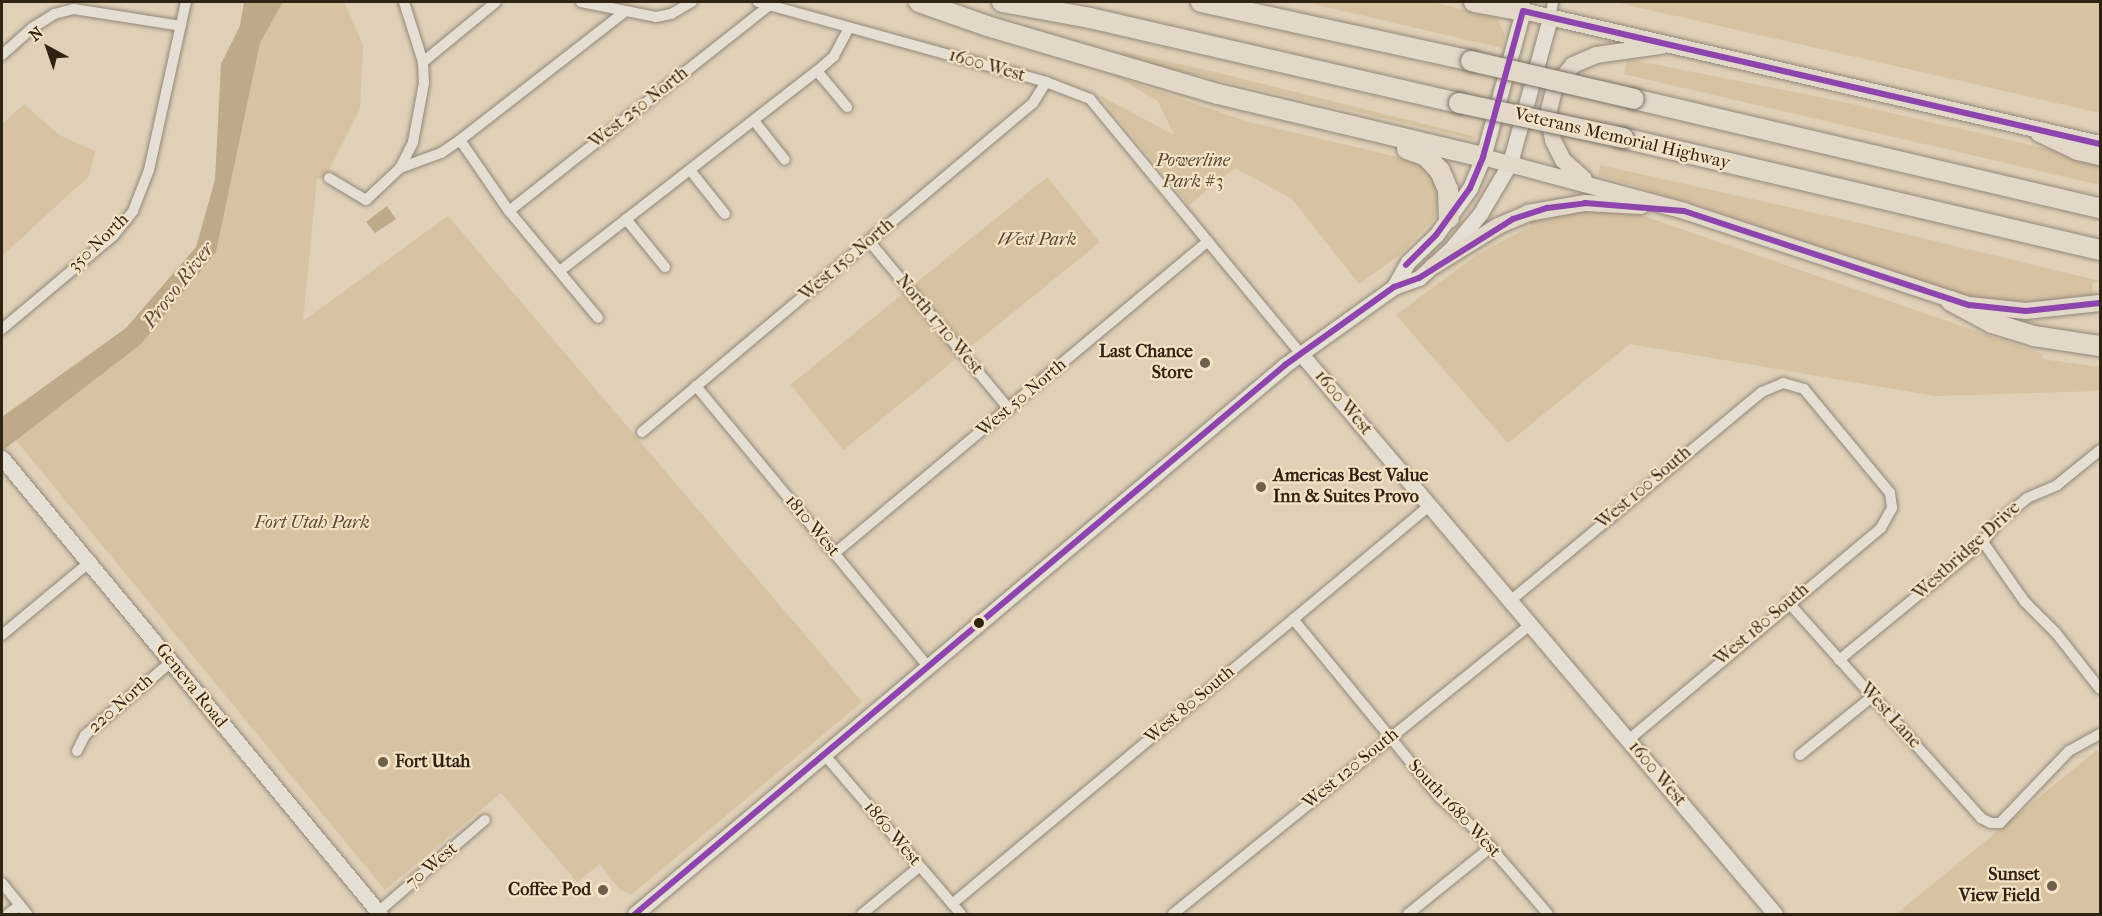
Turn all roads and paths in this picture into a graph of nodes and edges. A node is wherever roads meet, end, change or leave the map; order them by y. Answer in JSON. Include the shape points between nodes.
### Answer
{"nodes":[{"id":1,"x":186,"y":2,"type":"edge"},
{"id":2,"x":404,"y":2,"type":"edge"},
{"id":3,"x":496,"y":2,"type":"edge"},
{"id":4,"x":581,"y":2,"type":"edge"},
{"id":5,"x":692,"y":2,"type":"edge"},
{"id":6,"x":758,"y":2,"type":"edge"},
{"id":7,"x":919,"y":2,"type":"edge"},
{"id":8,"x":1002,"y":2,"type":"edge"},
{"id":9,"x":1201,"y":2,"type":"edge"},
{"id":10,"x":1474,"y":2,"type":"edge"},
{"id":11,"x":770,"y":5,"type":"junction"},
{"id":12,"x":1524,"y":6,"type":"edge"},
{"id":13,"x":1552,"y":10,"type":"edge"},
{"id":14,"x":626,"y":11,"type":"junction"},
{"id":15,"x":181,"y":26,"type":"junction"},
{"id":16,"x":849,"y":28,"type":"junction"},
{"id":17,"x":1665,"y":45,"type":"junction"},
{"id":18,"x":2,"y":55,"type":"edge"},
{"id":19,"x":423,"y":62,"type":"junction"},
{"id":20,"x":817,"y":71,"type":"junction"},
{"id":21,"x":1046,"y":82,"type":"junction"},
{"id":22,"x":847,"y":108,"type":"dead end"},
{"id":23,"x":755,"y":122,"type":"junction"},
{"id":24,"x":2040,"y":132,"type":"junction"},
{"id":25,"x":1381,"y":134,"type":"junction"},
{"id":26,"x":460,"y":140,"type":"junction"},
{"id":27,"x":2100,"y":144,"type":"edge"},
{"id":28,"x":2100,"y":155,"type":"edge"},
{"id":29,"x":1483,"y":157,"type":"junction"},
{"id":30,"x":786,"y":160,"type":"dead end"},
{"id":31,"x":1510,"y":163,"type":"junction"},
{"id":32,"x":399,"y":168,"type":"junction"},
{"id":33,"x":690,"y":170,"type":"junction"},
{"id":34,"x":329,"y":178,"type":"dead end"},
{"id":35,"x":1588,"y":183,"type":"junction"},
{"id":36,"x":2100,"y":208,"type":"edge"},
{"id":37,"x":508,"y":211,"type":"junction"},
{"id":38,"x":1684,"y":211,"type":"junction"},
{"id":39,"x":725,"y":214,"type":"dead end"},
{"id":40,"x":1449,"y":218,"type":"junction"},
{"id":41,"x":626,"y":219,"type":"junction"},
{"id":42,"x":869,"y":241,"type":"junction"},
{"id":43,"x":1208,"y":241,"type":"junction"},
{"id":44,"x":2100,"y":250,"type":"edge"},
{"id":45,"x":665,"y":267,"type":"dead end"},
{"id":46,"x":1432,"y":267,"type":"junction"},
{"id":47,"x":561,"y":270,"type":"junction"},
{"id":48,"x":1394,"y":287,"type":"junction"},
{"id":49,"x":1951,"y":301,"type":"junction"},
{"id":50,"x":2100,"y":303,"type":"edge"},
{"id":51,"x":598,"y":318,"type":"dead end"},
{"id":52,"x":2,"y":329,"type":"edge"},
{"id":53,"x":2100,"y":346,"type":"edge"},
{"id":54,"x":1302,"y":355,"type":"junction"},
{"id":55,"x":696,"y":386,"type":"junction"},
{"id":56,"x":1009,"y":409,"type":"junction"},
{"id":57,"x":642,"y":432,"type":"dead end"},
{"id":58,"x":2100,"y":450,"type":"edge"},
{"id":59,"x":2,"y":458,"type":"edge"},
{"id":60,"x":1429,"y":506,"type":"junction"},
{"id":61,"x":1892,"y":508,"type":"joint"},
{"id":62,"x":1983,"y":542,"type":"junction"},
{"id":63,"x":835,"y":553,"type":"junction"},
{"id":64,"x":91,"y":561,"type":"junction"},
{"id":65,"x":1510,"y":601,"type":"junction"},
{"id":66,"x":1788,"y":602,"type":"junction"},
{"id":67,"x":1293,"y":619,"type":"junction"},
{"id":68,"x":1530,"y":625,"type":"junction"},
{"id":69,"x":2,"y":635,"type":"edge"},
{"id":70,"x":1839,"y":660,"type":"junction"},
{"id":71,"x":171,"y":662,"type":"junction"},
{"id":72,"x":928,"y":666,"type":"junction"},
{"id":73,"x":2100,"y":689,"type":"edge"},
{"id":74,"x":1872,"y":697,"type":"junction"},
{"id":75,"x":2100,"y":734,"type":"edge"},
{"id":76,"x":1389,"y":737,"type":"junction"},
{"id":77,"x":1628,"y":740,"type":"junction"},
{"id":78,"x":77,"y":751,"type":"dead end"},
{"id":79,"x":824,"y":753,"type":"junction"},
{"id":80,"x":1800,"y":755,"type":"dead end"},
{"id":81,"x":485,"y":820,"type":"dead end"},
{"id":82,"x":1491,"y":847,"type":"junction"},
{"id":83,"x":919,"y":867,"type":"junction"},
{"id":84,"x":2,"y":883,"type":"edge"},
{"id":85,"x":952,"y":904,"type":"junction"},
{"id":86,"x":20,"y":905,"type":"junction"},
{"id":87,"x":379,"y":913,"type":"edge"},
{"id":88,"x":8,"y":915,"type":"edge"},
{"id":89,"x":27,"y":915,"type":"edge"},
{"id":90,"x":635,"y":915,"type":"edge"},
{"id":91,"x":862,"y":915,"type":"edge"},
{"id":92,"x":961,"y":915,"type":"edge"},
{"id":93,"x":1173,"y":915,"type":"edge"},
{"id":94,"x":1408,"y":915,"type":"edge"},
{"id":95,"x":1548,"y":915,"type":"edge"},
{"id":96,"x":1775,"y":915,"type":"edge"}],
"edges":[{"from":1,"to":15,"type":"street","name":"350 North"},
{"from":2,"to":19,"type":"street"},
{"from":3,"to":19,"type":"street"},
{"from":4,"to":14,"type":"street"},
{"from":5,"to":14,"type":"street","via":[[664,16]]},
{"from":6,"to":11,"type":"street","name":"1600 West"},
{"from":7,"to":25,"type":"highway","via":[[1180,84]]},
{"from":8,"to":44,"type":"highway","name":"Veterans Memorial Highway","bridge":true,"via":[[1090,18],[1623,138]]},
{"from":9,"to":36,"type":"highway","bridge":true},
{"from":10,"to":12,"type":"highway"},
{"from":11,"to":16,"type":"street","name":"1600 West"},
{"from":11,"to":37,"type":"street","name":"West 250 North"},
{"from":12,"to":13,"type":"main road"},
{"from":12,"to":29,"type":"main road"},
{"from":13,"to":17,"type":"main road"},
{"from":13,"to":31,"type":"main road"},
{"from":14,"to":26,"type":"street"},
{"from":15,"to":18,"type":"street","via":[[74,9],[40,24]]},
{"from":15,"to":52,"type":"street","name":"350 North","via":[[149,170],[133,211],[113,236]]},
{"from":16,"to":20,"type":"street","via":[[834,56]]},
{"from":16,"to":21,"type":"street","name":"1600 West"},
{"from":17,"to":24,"type":"main road"},
{"from":17,"to":35,"type":"main road","via":[[1596,55],[1573,65],[1555,86],[1548,114],[1553,140],[1563,160]]},
{"from":19,"to":32,"type":"street","via":[[421,109],[412,142]]},
{"from":20,"to":22,"type":"street"},
{"from":20,"to":23,"type":"street"},
{"from":21,"to":42,"type":"street","name":"West 150 North","via":[[1033,103]]},
{"from":21,"to":43,"type":"street","name":"1600 West","via":[[1090,99]]},
{"from":23,"to":30,"type":"street"},
{"from":23,"to":33,"type":"street"},
{"from":24,"to":27,"type":"main road"},
{"from":24,"to":28,"type":"highway","via":[[2078,150]]},
{"from":25,"to":29,"type":"highway"},
{"from":25,"to":40,"type":"highway","via":[[1393,144],[1426,156],[1440,171],[1448,190]]},
{"from":26,"to":32,"type":"street","via":[[441,153]]},
{"from":26,"to":37,"type":"street"},
{"from":29,"to":31,"type":"main road"},
{"from":29,"to":40,"type":"main road","via":[[1470,188]]},
{"from":31,"to":35,"type":"main road"},
{"from":31,"to":46,"type":"main road","via":[[1468,230]]},
{"from":32,"to":34,"type":"street","via":[[366,200]]},
{"from":33,"to":39,"type":"street"},
{"from":33,"to":41,"type":"street"},
{"from":35,"to":38,"type":"main road"},
{"from":37,"to":47,"type":"street"},
{"from":38,"to":46,"type":"main road","via":[[1604,203],[1547,208],[1498,226]]},
{"from":38,"to":49,"type":"main road"},
{"from":40,"to":48,"type":"main road","via":[[1408,262]]},
{"from":41,"to":45,"type":"street"},
{"from":41,"to":47,"type":"street"},
{"from":42,"to":55,"type":"street","name":"West 150 North"},
{"from":42,"to":56,"type":"street","name":"North 1710 West"},
{"from":43,"to":54,"type":"street","name":"1600 West"},
{"from":43,"to":56,"type":"street","name":"West 50 North"},
{"from":46,"to":48,"type":"main road","via":[[1419,278]]},
{"from":47,"to":51,"type":"street"},
{"from":48,"to":54,"type":"main road"},
{"from":49,"to":50,"type":"main road","via":[[1999,309],[2054,311]]},
{"from":49,"to":53,"type":"highway","via":[[1992,323],[2034,336]]},
{"from":54,"to":60,"type":"main road","name":"1600 West"},
{"from":54,"to":72,"type":"main road","via":[[1285,365]]},
{"from":55,"to":57,"type":"street","name":"West 150 North"},
{"from":55,"to":63,"type":"street","name":"1810 West"},
{"from":56,"to":63,"type":"street","name":"West 50 North"},
{"from":58,"to":62,"type":"street","name":"Westbridge Drive","via":[[2057,484],[2027,498],[1999,521]]},
{"from":59,"to":64,"type":"main road","name":"Geneva Road"},
{"from":60,"to":65,"type":"main road","name":"1600 West"},
{"from":60,"to":67,"type":"street","name":"West 80 South"},
{"from":61,"to":65,"type":"street","name":"West 100 South","via":[[1890,494],[1804,389],[1783,383],[1762,392]]},
{"from":61,"to":66,"type":"street","name":"West 180 South","via":[[1881,528]]},
{"from":62,"to":70,"type":"street","name":"Westbridge Drive"},
{"from":62,"to":73,"type":"street","via":[[2025,602],[2056,633]]},
{"from":63,"to":72,"type":"street","name":"1810 West"},
{"from":64,"to":69,"type":"street"},
{"from":64,"to":71,"type":"main road","name":"Geneva Road"},
{"from":65,"to":68,"type":"main road","name":"1600 West"},
{"from":66,"to":70,"type":"street","name":"West Lane"},
{"from":66,"to":77,"type":"street","name":"West 180 South"},
{"from":67,"to":76,"type":"street","name":"South 1680 West"},
{"from":67,"to":85,"type":"street","name":"West 80 South"},
{"from":68,"to":76,"type":"street","name":"West 120 South"},
{"from":68,"to":77,"type":"main road","name":"1600 West"},
{"from":70,"to":74,"type":"street","name":"West Lane"},
{"from":71,"to":78,"type":"street","name":"220 North","via":[[85,735]]},
{"from":71,"to":87,"type":"main road","name":"Geneva Road"},
{"from":72,"to":79,"type":"main road"},
{"from":74,"to":75,"type":"street","name":"West Lane","via":[[1981,818],[1995,824],[2008,816],[2069,751]]},
{"from":74,"to":80,"type":"street"},
{"from":76,"to":82,"type":"street","name":"South 1680 West","via":[[1439,797]]},
{"from":76,"to":93,"type":"street","name":"West 120 South"},
{"from":77,"to":96,"type":"main road","name":"1600 West"},
{"from":79,"to":83,"type":"street","name":"1860 West"},
{"from":79,"to":90,"type":"main road"},
{"from":81,"to":87,"type":"street","name":"70 West"},
{"from":82,"to":94,"type":"street"},
{"from":82,"to":95,"type":"street","name":"South 1680 West"},
{"from":83,"to":85,"type":"street","name":"1860 West"},
{"from":83,"to":91,"type":"street"},
{"from":84,"to":86,"type":"street"},
{"from":85,"to":92,"type":"street","name":"1860 West"},
{"from":86,"to":88,"type":"street"},
{"from":86,"to":89,"type":"street"}]}
